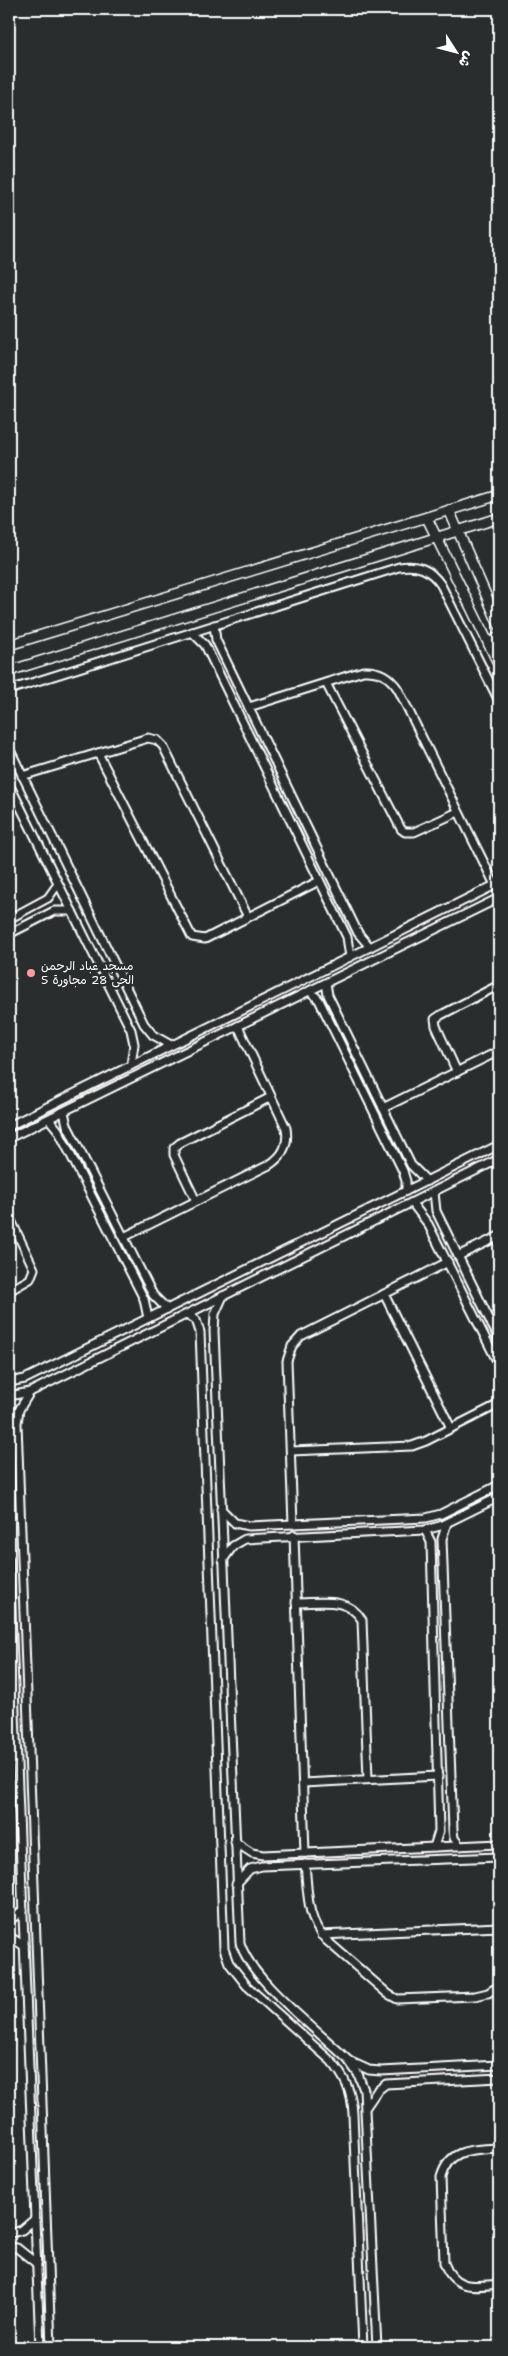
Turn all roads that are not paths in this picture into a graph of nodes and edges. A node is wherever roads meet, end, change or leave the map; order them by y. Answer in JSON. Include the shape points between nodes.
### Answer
{"nodes":[{"id":1,"x":499,"y":495,"type":"edge"},
{"id":2,"x":449,"y":510,"type":"junction"},
{"id":3,"x":427,"y":518,"type":"junction"},
{"id":4,"x":499,"y":518,"type":"edge"},
{"id":5,"x":457,"y":531,"type":"junction"},
{"id":6,"x":438,"y":538,"type":"junction"},
{"id":7,"x":214,"y":625,"type":"junction"},
{"id":8,"x":499,"y":625,"type":"edge"},
{"id":9,"x":192,"y":632,"type":"junction"},
{"id":10,"x":499,"y":636,"type":"edge"},
{"id":11,"x":9,"y":645,"type":"edge"},
{"id":12,"x":489,"y":645,"type":"junction"},
{"id":13,"x":499,"y":665,"type":"edge"},
{"id":14,"x":9,"y":671,"type":"edge"},
{"id":15,"x":326,"y":682,"type":"junction"},
{"id":16,"x":9,"y":690,"type":"edge"},
{"id":17,"x":499,"y":701,"type":"edge"},
{"id":18,"x":249,"y":707,"type":"junction"},
{"id":19,"x":9,"y":748,"type":"edge"},
{"id":20,"x":98,"y":753,"type":"junction"},
{"id":21,"x":22,"y":776,"type":"junction"},
{"id":22,"x":9,"y":784,"type":"edge"},
{"id":23,"x":458,"y":812,"type":"junction"},
{"id":24,"x":319,"y":880,"type":"junction"},
{"id":25,"x":58,"y":884,"type":"junction"},
{"id":26,"x":497,"y":884,"type":"edge"},
{"id":27,"x":499,"y":898,"type":"edge"},
{"id":28,"x":72,"y":911,"type":"junction"},
{"id":29,"x":248,"y":917,"type":"junction"},
{"id":30,"x":9,"y":919,"type":"edge"},
{"id":31,"x":9,"y":934,"type":"edge"},
{"id":32,"x":370,"y":947,"type":"junction"},
{"id":33,"x":350,"y":957,"type":"junction"},
{"id":34,"x":326,"y":983,"type":"junction"},
{"id":35,"x":499,"y":985,"type":"edge"},
{"id":36,"x":310,"y":991,"type":"junction"},
{"id":37,"x":238,"y":1026,"type":"junction"},
{"id":38,"x":172,"y":1045,"type":"junction"},
{"id":39,"x":499,"y":1051,"type":"edge"},
{"id":40,"x":131,"y":1065,"type":"junction"},
{"id":41,"x":457,"y":1072,"type":"junction"},
{"id":42,"x":271,"y":1097,"type":"junction"},
{"id":43,"x":383,"y":1108,"type":"junction"},
{"id":44,"x":64,"y":1112,"type":"junction"},
{"id":45,"x":48,"y":1119,"type":"junction"},
{"id":46,"x":9,"y":1126,"type":"edge"},
{"id":47,"x":9,"y":1138,"type":"edge"},
{"id":48,"x":499,"y":1145,"type":"edge"},
{"id":49,"x":499,"y":1159,"type":"edge"},
{"id":50,"x":427,"y":1181,"type":"junction"},
{"id":51,"x":406,"y":1191,"type":"junction"},
{"id":52,"x":434,"y":1192,"type":"junction"},
{"id":53,"x":196,"y":1201,"type":"junction"},
{"id":54,"x":412,"y":1202,"type":"junction"},
{"id":55,"x":9,"y":1216,"type":"edge"},
{"id":56,"x":439,"y":1218,"type":"junction"},
{"id":57,"x":428,"y":1224,"type":"junction"},
{"id":58,"x":336,"y":1226,"type":"junction"},
{"id":59,"x":499,"y":1236,"type":"edge"},
{"id":60,"x":124,"y":1237,"type":"junction"},
{"id":61,"x":342,"y":1237,"type":"junction"},
{"id":62,"x":458,"y":1256,"type":"junction"},
{"id":63,"x":448,"y":1262,"type":"junction"},
{"id":64,"x":9,"y":1290,"type":"edge"},
{"id":65,"x":384,"y":1294,"type":"junction"},
{"id":66,"x":223,"y":1296,"type":"junction"},
{"id":67,"x":167,"y":1309,"type":"junction"},
{"id":68,"x":187,"y":1314,"type":"junction"},
{"id":69,"x":148,"y":1318,"type":"junction"},
{"id":70,"x":496,"y":1323,"type":"edge"},
{"id":71,"x":499,"y":1339,"type":"edge"},
{"id":72,"x":499,"y":1365,"type":"edge"},
{"id":73,"x":9,"y":1382,"type":"edge"},
{"id":74,"x":30,"y":1392,"type":"junction"},
{"id":75,"x":9,"y":1396,"type":"edge"},
{"id":76,"x":499,"y":1404,"type":"edge"},
{"id":77,"x":451,"y":1428,"type":"junction"},
{"id":78,"x":291,"y":1451,"type":"junction"},
{"id":79,"x":499,"y":1485,"type":"edge"},
{"id":80,"x":499,"y":1497,"type":"edge"},
{"id":81,"x":221,"y":1510,"type":"junction"},
{"id":82,"x":447,"y":1523,"type":"junction"},
{"id":83,"x":293,"y":1524,"type":"junction"},
{"id":84,"x":426,"y":1530,"type":"junction"},
{"id":85,"x":294,"y":1535,"type":"junction"},
{"id":86,"x":9,"y":1559,"type":"edge"},
{"id":87,"x":223,"y":1560,"type":"junction"},
{"id":88,"x":296,"y":1603,"type":"junction"},
{"id":89,"x":15,"y":1716,"type":"junction"},
{"id":90,"x":28,"y":1716,"type":"junction"},
{"id":91,"x":438,"y":1776,"type":"junction"},
{"id":92,"x":368,"y":1780,"type":"junction"},
{"id":93,"x":303,"y":1783,"type":"junction"},
{"id":94,"x":235,"y":1842,"type":"junction"},
{"id":95,"x":499,"y":1844,"type":"edge"},
{"id":96,"x":460,"y":1846,"type":"junction"},
{"id":97,"x":434,"y":1847,"type":"junction"},
{"id":98,"x":305,"y":1853,"type":"junction"},
{"id":99,"x":499,"y":1857,"type":"edge"},
{"id":100,"x":305,"y":1864,"type":"junction"},
{"id":101,"x":236,"y":1884,"type":"junction"},
{"id":102,"x":23,"y":1910,"type":"junction"},
{"id":103,"x":9,"y":1920,"type":"edge"},
{"id":104,"x":499,"y":1928,"type":"edge"},
{"id":105,"x":321,"y":1934,"type":"junction"},
{"id":106,"x":9,"y":1936,"type":"edge"},
{"id":107,"x":24,"y":1946,"type":"junction"},
{"id":108,"x":499,"y":1986,"type":"edge"},
{"id":109,"x":300,"y":2015,"type":"junction"},
{"id":110,"x":291,"y":2025,"type":"junction"},
{"id":111,"x":348,"y":2060,"type":"junction"},
{"id":112,"x":499,"y":2065,"type":"edge"},
{"id":113,"x":30,"y":2074,"type":"junction"},
{"id":114,"x":41,"y":2074,"type":"junction"},
{"id":115,"x":499,"y":2078,"type":"edge"},
{"id":116,"x":366,"y":2107,"type":"junction"},
{"id":117,"x":499,"y":2148,"type":"edge"},
{"id":118,"x":35,"y":2219,"type":"junction"},
{"id":119,"x":9,"y":2234,"type":"edge"},
{"id":120,"x":9,"y":2247,"type":"edge"},
{"id":121,"x":37,"y":2264,"type":"junction"},
{"id":122,"x":499,"y":2284,"type":"edge"},
{"id":123,"x":40,"y":2347,"type":"edge"},
{"id":124,"x":51,"y":2347,"type":"edge"},
{"id":125,"x":363,"y":2347,"type":"edge"},
{"id":126,"x":377,"y":2347,"type":"edge"}],
"edges":[{"from":1,"to":2,"type":"street"},
{"from":2,"to":3,"type":"street"},
{"from":2,"to":5,"type":"street"},
{"from":3,"to":6,"type":"street"},
{"from":3,"to":11,"type":"street"},
{"from":4,"to":5,"type":"street"},
{"from":5,"to":6,"type":"street"},
{"from":5,"to":8,"type":"street"},
{"from":6,"to":12,"type":"street"},
{"from":6,"to":14,"type":"street"},
{"from":7,"to":9,"type":"street"},
{"from":7,"to":17,"type":"street","via":[[399,567],[424,568],[442,585]]},
{"from":7,"to":18,"type":"street","via":[[215,637]]},
{"from":9,"to":16,"type":"street"},
{"from":9,"to":24,"type":"street","via":[[205,645]]},
{"from":10,"to":12,"type":"street"},
{"from":12,"to":13,"type":"street"},
{"from":15,"to":18,"type":"street"},
{"from":15,"to":23,"type":"street","via":[[373,670],[388,677],[398,689]]},
{"from":15,"to":23,"type":"street","via":[[401,829],[414,832]]},
{"from":18,"to":32,"type":"street","via":[[358,932]]},
{"from":19,"to":21,"type":"street"},
{"from":20,"to":21,"type":"street"},
{"from":20,"to":29,"type":"street","via":[[148,738],[160,742]]},
{"from":20,"to":29,"type":"street","via":[[189,934],[196,939],[205,939]]},
{"from":21,"to":38,"type":"street","via":[[144,1024],[153,1035]]},
{"from":22,"to":25,"type":"street"},
{"from":23,"to":26,"type":"street"},
{"from":24,"to":29,"type":"street"},
{"from":24,"to":33,"type":"street","via":[[348,942]]},
{"from":25,"to":28,"type":"street"},
{"from":25,"to":30,"type":"street","via":[[44,901]]},
{"from":26,"to":32,"type":"street"},
{"from":27,"to":34,"type":"street"},
{"from":28,"to":31,"type":"street","via":[[54,912]]},
{"from":28,"to":40,"type":"street","via":[[131,1030],[134,1044]]},
{"from":32,"to":33,"type":"street"},
{"from":33,"to":38,"type":"street"},
{"from":34,"to":36,"type":"street"},
{"from":34,"to":43,"type":"street","via":[[328,995]]},
{"from":35,"to":41,"type":"street","via":[[436,1019],[436,1026]]},
{"from":36,"to":37,"type":"street"},
{"from":36,"to":51,"type":"street","via":[[319,1000],[403,1170]]},
{"from":37,"to":42,"type":"street"},
{"from":37,"to":44,"type":"street"},
{"from":38,"to":40,"type":"street"},
{"from":39,"to":41,"type":"street"},
{"from":40,"to":46,"type":"street"},
{"from":41,"to":43,"type":"street"},
{"from":42,"to":53,"type":"street","via":[[286,1128],[286,1146],[282,1154],[269,1165]]},
{"from":42,"to":53,"type":"street","via":[[176,1145],[174,1155]]},
{"from":43,"to":50,"type":"street","via":[[411,1165]]},
{"from":44,"to":45,"type":"street"},
{"from":44,"to":60,"type":"street","via":[[67,1125]]},
{"from":45,"to":47,"type":"street"},
{"from":45,"to":69,"type":"street","via":[[58,1130],[144,1299]]},
{"from":48,"to":50,"type":"street"},
{"from":49,"to":52,"type":"street"},
{"from":50,"to":51,"type":"street"},
{"from":51,"to":58,"type":"street"},
{"from":52,"to":54,"type":"street"},
{"from":52,"to":56,"type":"street"},
{"from":53,"to":60,"type":"street"},
{"from":54,"to":57,"type":"street"},
{"from":54,"to":61,"type":"street"},
{"from":55,"to":64,"type":"street","via":[[34,1269],[30,1279]]},
{"from":56,"to":57,"type":"street"},
{"from":56,"to":62,"type":"street"},
{"from":57,"to":63,"type":"street"},
{"from":58,"to":61,"type":"street"},
{"from":58,"to":67,"type":"street"},
{"from":59,"to":62,"type":"street"},
{"from":60,"to":67,"type":"street","via":[[153,1295]]},
{"from":61,"to":66,"type":"street"},
{"from":62,"to":70,"type":"street"},
{"from":63,"to":65,"type":"street"},
{"from":63,"to":72,"type":"street"},
{"from":65,"to":77,"type":"street"},
{"from":65,"to":78,"type":"street","via":[[301,1336],[292,1346],[287,1361]]},
{"from":66,"to":68,"type":"street"},
{"from":66,"to":81,"type":"street","via":[[215,1314],[214,1331]]},
{"from":67,"to":69,"type":"street"},
{"from":68,"to":74,"type":"street"},
{"from":68,"to":110,"type":"street","via":[[196,1320],[200,1332],[224,1949],[237,1976]]},
{"from":69,"to":73,"type":"street","via":[[25,1379]]},
{"from":70,"to":71,"type":"street"},
{"from":74,"to":75,"type":"street"},
{"from":74,"to":90,"type":"street","via":[[19,1410],[17,1423]]},
{"from":76,"to":77,"type":"street"},
{"from":77,"to":78,"type":"street","via":[[412,1446]]},
{"from":78,"to":83,"type":"street"},
{"from":79,"to":83,"type":"street","via":[[431,1517]]},
{"from":80,"to":82,"type":"street"},
{"from":81,"to":83,"type":"street","via":[[229,1519],[242,1525]]},
{"from":81,"to":87,"type":"street"},
{"from":82,"to":84,"type":"street"},
{"from":82,"to":96,"type":"street","via":[[442,1539],[452,1821],[453,1834]]},
{"from":84,"to":85,"type":"street"},
{"from":84,"to":91,"type":"street","via":[[431,1542]]},
{"from":85,"to":87,"type":"street","via":[[244,1539],[233,1546]]},
{"from":85,"to":88,"type":"street"},
{"from":86,"to":89,"type":"street"},
{"from":87,"to":94,"type":"street"},
{"from":88,"to":92,"type":"street","via":[[342,1603],[362,1620]]},
{"from":88,"to":93,"type":"street"},
{"from":89,"to":90,"type":"street"},
{"from":89,"to":102,"type":"street"},
{"from":90,"to":114,"type":"street"},
{"from":91,"to":92,"type":"street"},
{"from":91,"to":97,"type":"street","via":[[440,1831]]},
{"from":92,"to":93,"type":"street"},
{"from":93,"to":98,"type":"street"},
{"from":94,"to":98,"type":"street","via":[[258,1854]]},
{"from":94,"to":101,"type":"street"},
{"from":95,"to":96,"type":"street"},
{"from":96,"to":97,"type":"street"},
{"from":97,"to":98,"type":"street"},
{"from":99,"to":100,"type":"street"},
{"from":100,"to":101,"type":"street","via":[[256,1867]]},
{"from":100,"to":105,"type":"street","via":[[310,1912]]},
{"from":101,"to":109,"type":"street","via":[[238,1930],[244,1955],[259,1976]]},
{"from":102,"to":103,"type":"street"},
{"from":102,"to":107,"type":"street"},
{"from":104,"to":105,"type":"street"},
{"from":105,"to":108,"type":"street","via":[[396,1999],[475,1996]]},
{"from":106,"to":107,"type":"street"},
{"from":107,"to":113,"type":"street"},
{"from":109,"to":110,"type":"street"},
{"from":109,"to":111,"type":"street"},
{"from":110,"to":125,"type":"street","via":[[340,2072],[352,2099]]},
{"from":111,"to":112,"type":"street","via":[[369,2070],[381,2071]]},
{"from":111,"to":116,"type":"street","via":[[358,2074]]},
{"from":113,"to":114,"type":"street"},
{"from":113,"to":118,"type":"street"},
{"from":114,"to":124,"type":"street"},
{"from":115,"to":116,"type":"street","via":[[392,2083],[381,2087]]},
{"from":116,"to":126,"type":"street"},
{"from":117,"to":122,"type":"street","via":[[458,2153],[444,2166],[441,2177],[447,2272],[461,2284]]},
{"from":118,"to":119,"type":"street","via":[[22,2230]]},
{"from":118,"to":121,"type":"street"},
{"from":120,"to":121,"type":"street","via":[[17,2248]]},
{"from":121,"to":123,"type":"street"}]}
